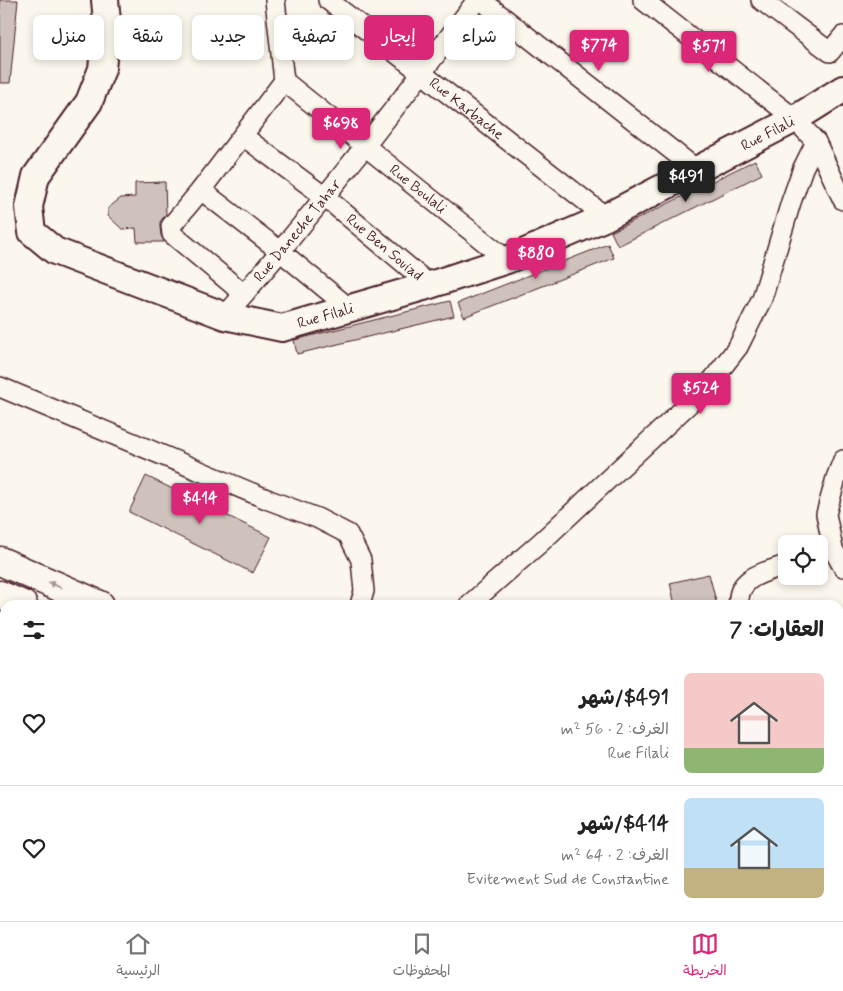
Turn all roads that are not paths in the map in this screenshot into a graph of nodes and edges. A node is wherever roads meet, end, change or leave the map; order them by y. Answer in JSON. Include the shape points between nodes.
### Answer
{"nodes":[{"id":1,"x":105,"y":0,"type":"edge"},
{"id":2,"x":276,"y":0,"type":"edge"},
{"id":3,"x":328,"y":0,"type":"edge"},
{"id":4,"x":477,"y":0,"type":"edge"},
{"id":5,"x":481,"y":0,"type":"edge"},
{"id":6,"x":643,"y":0,"type":"edge"},
{"id":7,"x":761,"y":0,"type":"edge"},
{"id":8,"x":843,"y":36,"type":"edge"},
{"id":9,"x":421,"y":74,"type":"junction"},
{"id":10,"x":284,"y":80,"type":"junction"},
{"id":11,"x":843,"y":89,"type":"edge"},
{"id":12,"x":795,"y":119,"type":"junction"},
{"id":13,"x":243,"y":136,"type":"junction"},
{"id":14,"x":816,"y":142,"type":"junction"},
{"id":15,"x":365,"y":146,"type":"junction"},
{"id":16,"x":697,"y":170,"type":"junction"},
{"id":17,"x":201,"y":190,"type":"junction"},
{"id":18,"x":325,"y":197,"type":"junction"},
{"id":19,"x":843,"y":200,"type":"edge"},
{"id":20,"x":606,"y":217,"type":"junction"},
{"id":21,"x":280,"y":251,"type":"junction"},
{"id":22,"x":507,"y":260,"type":"junction"},
{"id":23,"x":430,"y":285,"type":"junction"},
{"id":24,"x":244,"y":294,"type":"junction"},
{"id":25,"x":349,"y":308,"type":"junction"},
{"id":26,"x":225,"y":316,"type":"junction"},
{"id":27,"x":0,"y":387,"type":"edge"},
{"id":28,"x":843,"y":460,"type":"edge"},
{"id":29,"x":826,"y":535,"type":"edge"},
{"id":30,"x":828,"y":554,"type":"edge"},
{"id":31,"x":0,"y":560,"type":"edge"},
{"id":32,"x":843,"y":567,"type":"edge"},
{"id":33,"x":778,"y":568,"type":"edge"},
{"id":34,"x":0,"y":595,"type":"edge"},
{"id":35,"x":12,"y":600,"type":"edge"},
{"id":36,"x":89,"y":600,"type":"edge"},
{"id":37,"x":361,"y":600,"type":"edge"},
{"id":38,"x":476,"y":600,"type":"edge"},
{"id":39,"x":739,"y":600,"type":"edge"}],
"edges":[{"from":1,"to":26,"type":"street","name":"Rue Filali","via":[[102,69],[89,102],[36,176],[29,207],[32,232],[55,251]]},
{"from":2,"to":10,"type":"street"},
{"from":3,"to":9,"type":"street","name":"Rue Karbache"},
{"from":4,"to":9,"type":"street","name":"Rue Daneche Tahar"},
{"from":5,"to":16,"type":"street"},
{"from":6,"to":12,"type":"street"},
{"from":7,"to":8,"type":"street","via":[[830,52]]},
{"from":9,"to":15,"type":"street","name":"Rue Daneche Tahar"},
{"from":9,"to":20,"type":"street","name":"Rue Karbache"},
{"from":10,"to":13,"type":"street"},
{"from":10,"to":15,"type":"street","name":"Rue Boulali"},
{"from":11,"to":12,"type":"street","name":"Rue Filali"},
{"from":12,"to":14,"type":"street"},
{"from":12,"to":16,"type":"street","name":"Rue Filali"},
{"from":13,"to":17,"type":"street"},
{"from":13,"to":18,"type":"street","name":"Rue Ben Souiad"},
{"from":14,"to":19,"type":"street"},
{"from":14,"to":38,"type":"street","via":[[790,202],[762,299],[738,346],[707,387]]},
{"from":15,"to":18,"type":"street","name":"Rue Daneche Tahar"},
{"from":15,"to":22,"type":"street","name":"Rue Boulali"},
{"from":16,"to":20,"type":"street","name":"Rue Filali"},
{"from":17,"to":21,"type":"street"},
{"from":17,"to":24,"type":"street","via":[[171,226],[172,234]]},
{"from":18,"to":21,"type":"street","name":"Rue Daneche Tahar"},
{"from":18,"to":23,"type":"street","name":"Rue Ben Souiad"},
{"from":20,"to":22,"type":"street","name":"Rue Filali"},
{"from":21,"to":24,"type":"street","name":"Rue Daneche Tahar"},
{"from":21,"to":25,"type":"street"},
{"from":22,"to":23,"type":"street","name":"Rue Filali"},
{"from":23,"to":25,"type":"street","name":"Rue Filali"},
{"from":24,"to":26,"type":"street","name":"Rue Daneche Tahar"},
{"from":25,"to":26,"type":"street","name":"Rue Filali","via":[[282,328]]},
{"from":27,"to":37,"type":"street","via":[[317,518],[348,534],[361,560],[364,591]]},
{"from":28,"to":29,"type":"street","via":[[826,514]]},
{"from":30,"to":32,"type":"street"},
{"from":36,"to":31,"type":"highway","one_way":true},
{"from":33,"to":39,"type":"street","via":[[747,580],[741,588]]},
{"from":34,"to":35,"type":"highway"}]}
